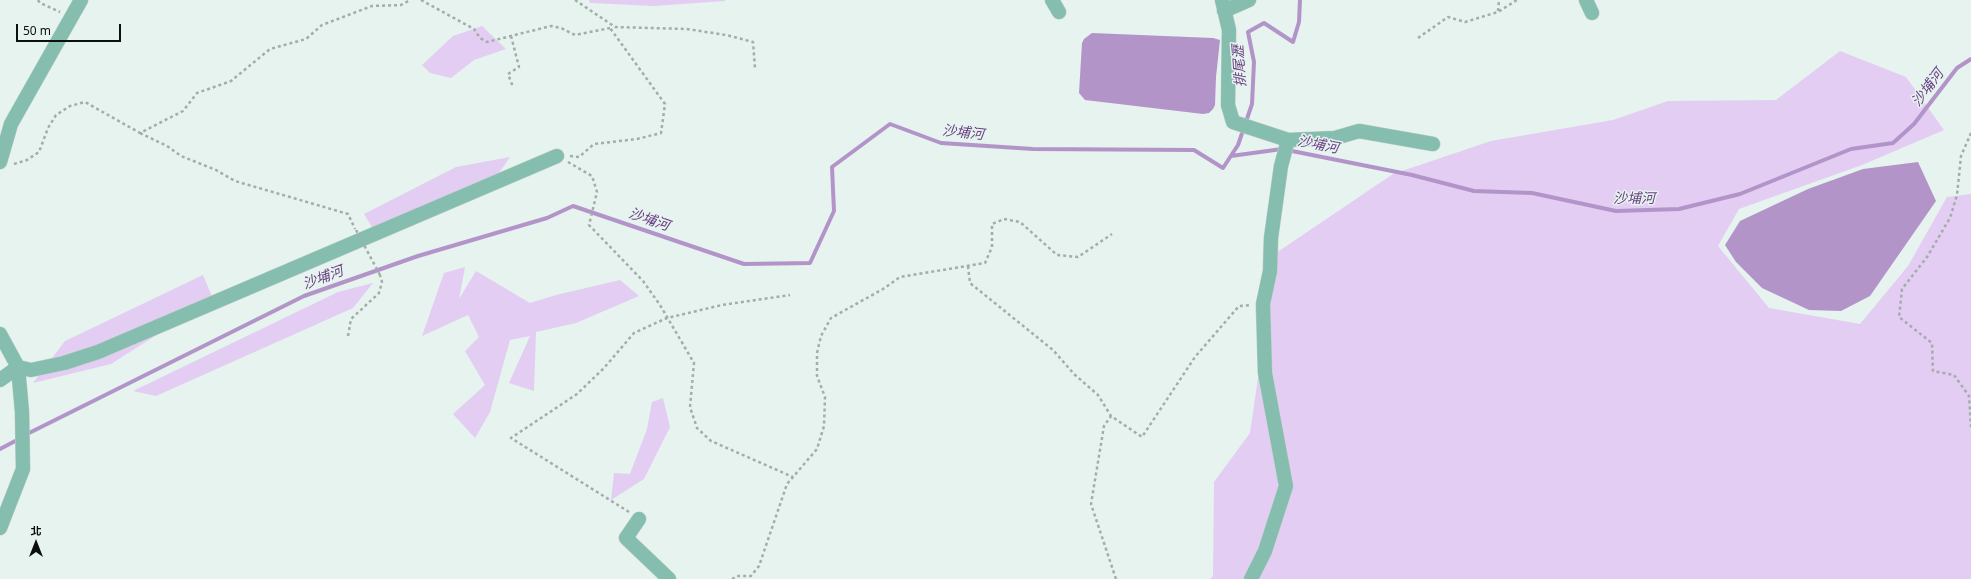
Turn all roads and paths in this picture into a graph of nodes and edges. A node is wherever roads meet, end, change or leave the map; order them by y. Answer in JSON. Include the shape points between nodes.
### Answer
{"nodes":[{"id":1,"x":38,"y":0,"type":"edge"},
{"id":2,"x":81,"y":0,"type":"edge"},
{"id":3,"x":410,"y":0,"type":"edge"},
{"id":4,"x":421,"y":0,"type":"edge"},
{"id":5,"x":575,"y":0,"type":"edge"},
{"id":6,"x":1052,"y":0,"type":"edge"},
{"id":7,"x":1250,"y":0,"type":"edge"},
{"id":8,"x":1499,"y":0,"type":"edge"},
{"id":9,"x":1517,"y":0,"type":"edge"},
{"id":10,"x":1586,"y":0,"type":"edge"},
{"id":11,"x":1223,"y":5,"type":"edge"},
{"id":12,"x":1059,"y":12,"type":"dead end"},
{"id":13,"x":1498,"y":12,"type":"junction"},
{"id":14,"x":1592,"y":13,"type":"dead end"},
{"id":15,"x":71,"y":18,"type":"junction"},
{"id":16,"x":615,"y":27,"type":"junction"},
{"id":17,"x":610,"y":28,"type":"junction"},
{"id":18,"x":511,"y":36,"type":"junction"},
{"id":19,"x":1418,"y":38,"type":"dead end"},
{"id":20,"x":755,"y":68,"type":"dead end"},
{"id":21,"x":513,"y":87,"type":"dead end"},
{"id":22,"x":140,"y":133,"type":"junction"},
{"id":23,"x":1971,"y":133,"type":"edge"},
{"id":24,"x":1288,"y":140,"type":"junction"},
{"id":25,"x":1433,"y":144,"type":"dead end"},
{"id":26,"x":557,"y":156,"type":"junction"},
{"id":27,"x":3,"y":164,"type":"edge"},
{"id":28,"x":1112,"y":234,"type":"dead end"},
{"id":29,"x":968,"y":266,"type":"junction"},
{"id":30,"x":790,"y":295,"type":"dead end"},
{"id":31,"x":1263,"y":304,"type":"junction"},
{"id":32,"x":668,"y":318,"type":"junction"},
{"id":33,"x":0,"y":334,"type":"edge"},
{"id":34,"x":348,"y":336,"type":"dead end"},
{"id":35,"x":18,"y":367,"type":"junction"},
{"id":36,"x":0,"y":380,"type":"edge"},
{"id":37,"x":1111,"y":416,"type":"junction"},
{"id":38,"x":1971,"y":427,"type":"edge"},
{"id":39,"x":793,"y":477,"type":"junction"},
{"id":40,"x":639,"y":519,"type":"joint"},
{"id":41,"x":0,"y":528,"type":"edge"},
{"id":42,"x":669,"y":579,"type":"edge"},
{"id":43,"x":732,"y":579,"type":"edge"},
{"id":44,"x":1116,"y":579,"type":"edge"},
{"id":45,"x":1251,"y":579,"type":"edge"}],
"edges":[{"from":1,"to":15,"type":"path"},
{"from":2,"to":15,"type":"street"},
{"from":3,"to":22,"type":"path","via":[[401,5],[372,6],[322,25],[306,40],[270,49],[231,81],[197,93],[183,111]]},
{"from":4,"to":18,"type":"path","via":[[474,29],[480,38],[487,42]]},
{"from":5,"to":16,"type":"path"},
{"from":6,"to":12,"type":"street"},
{"from":7,"to":11,"type":"street"},
{"from":8,"to":13,"type":"path"},
{"from":9,"to":13,"type":"path"},
{"from":10,"to":14,"type":"street"},
{"from":11,"to":24,"type":"street","via":[[1229,30],[1228,105],[1233,122]]},
{"from":13,"to":19,"type":"path","via":[[1465,22],[1448,17]]},
{"from":15,"to":27,"type":"street","via":[[11,124]]},
{"from":16,"to":17,"type":"path"},
{"from":16,"to":20,"type":"path","via":[[687,28],[753,42]]},
{"from":17,"to":18,"type":"path","via":[[575,35],[550,26]]},
{"from":17,"to":26,"type":"path","via":[[665,104],[661,133],[637,139],[594,144],[579,157]]},
{"from":18,"to":21,"type":"path","via":[[519,67],[508,74]]},
{"from":22,"to":27,"type":"path","via":[[85,102],[70,106],[56,115],[39,152],[27,160]]},
{"from":22,"to":34,"type":"path","bridge":true,"via":[[167,146],[180,156],[216,170],[235,181],[348,214],[382,282],[379,293],[351,319]]},
{"from":23,"to":38,"type":"path","via":[[1961,156],[1957,195],[1950,218],[1927,257],[1902,288],[1899,317],[1932,343],[1933,371],[1954,375],[1969,396]]},
{"from":24,"to":25,"type":"street","via":[[1335,138],[1359,131]]},
{"from":24,"to":31,"type":"street","via":[[1283,158],[1271,238],[1270,271]]},
{"from":26,"to":32,"type":"path","via":[[592,176],[597,192],[589,225],[643,281]]},
{"from":26,"to":35,"type":"street","via":[[98,352],[30,370]]},
{"from":28,"to":29,"type":"path","via":[[1078,257],[1057,255],[1020,222],[1004,219],[992,224],[992,247],[985,263]]},
{"from":29,"to":37,"type":"path","via":[[970,283],[1053,350],[1074,374],[1098,395]]},
{"from":29,"to":39,"type":"path","via":[[900,277],[831,318],[821,336],[817,353],[817,376],[825,397],[824,426],[817,449]]},
{"from":30,"to":32,"type":"path","via":[[722,304]]},
{"from":31,"to":37,"type":"path","via":[[1239,306],[1195,357],[1142,437]]},
{"from":31,"to":45,"type":"street","via":[[1265,373],[1286,486],[1265,551]]},
{"from":32,"to":39,"type":"path","via":[[694,363],[690,407],[697,428],[711,441]]},
{"from":32,"to":40,"type":"path","via":[[634,333],[577,394],[512,438]]},
{"from":33,"to":35,"type":"street"},
{"from":35,"to":36,"type":"street"},
{"from":35,"to":41,"type":"street","via":[[23,469]]},
{"from":37,"to":44,"type":"path","via":[[1104,426],[1092,504]]},
{"from":39,"to":43,"type":"path","via":[[788,484],[759,566],[751,576],[737,576]]},
{"from":40,"to":42,"type":"street","via":[[626,538]]}]}
